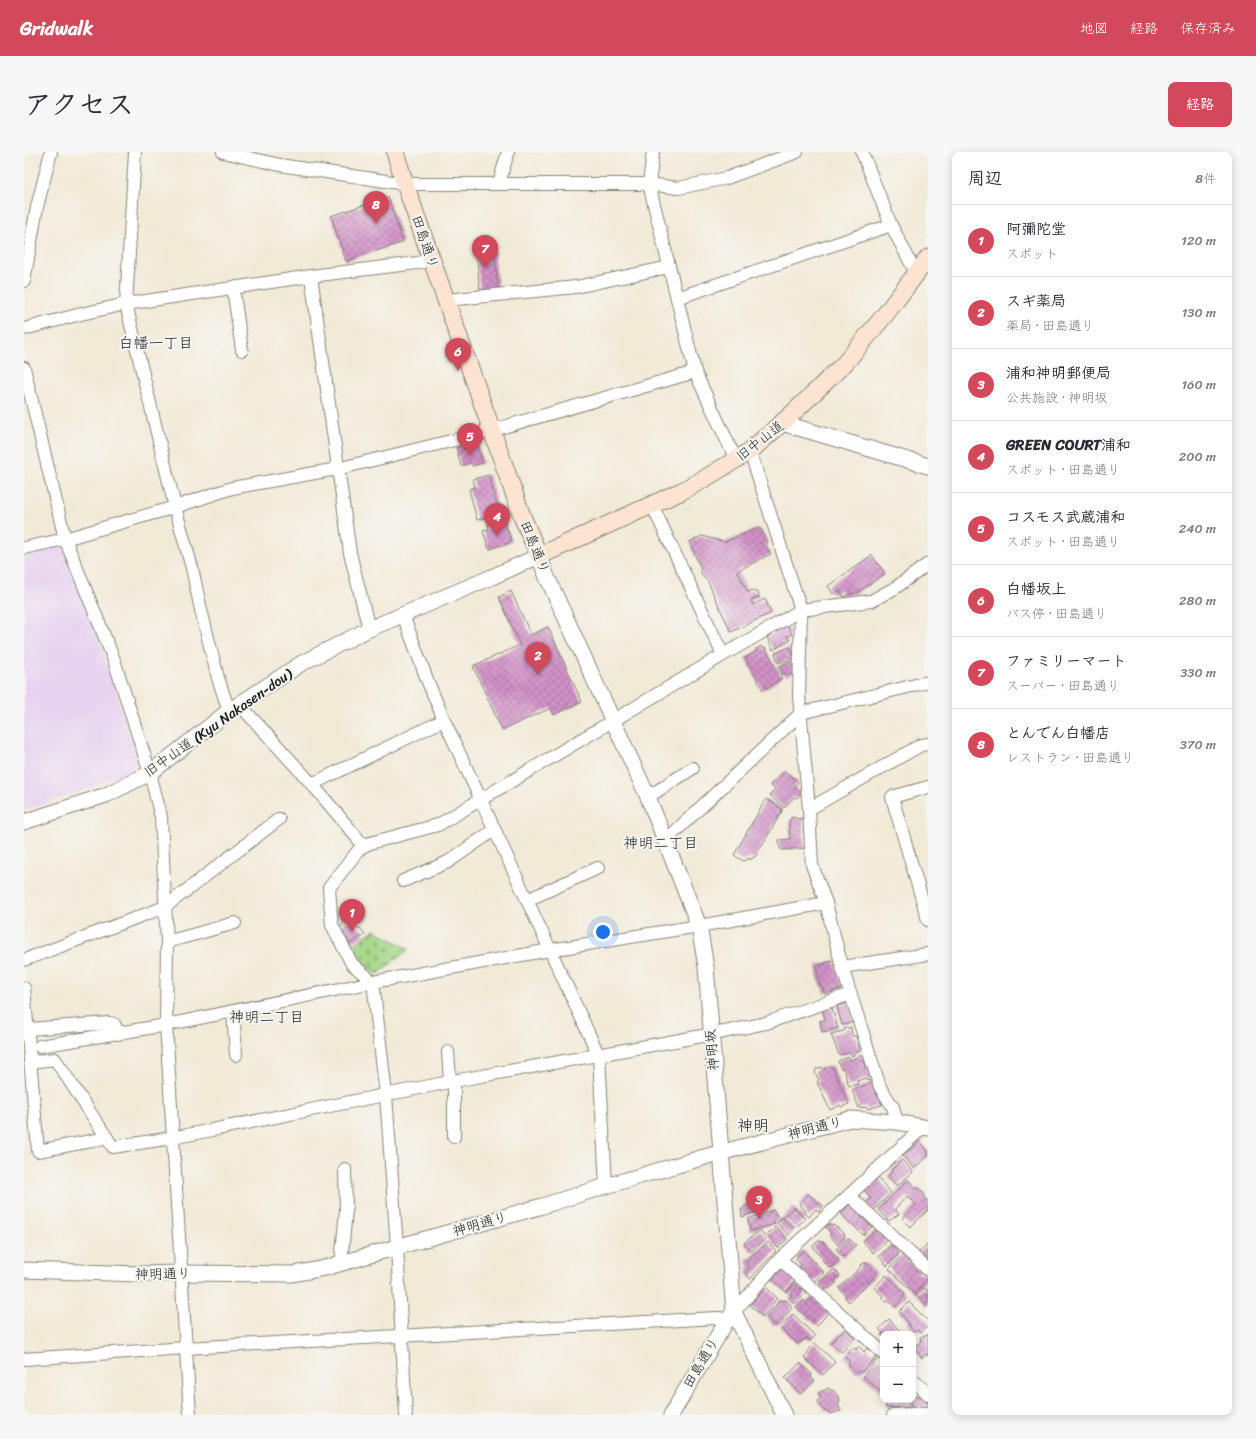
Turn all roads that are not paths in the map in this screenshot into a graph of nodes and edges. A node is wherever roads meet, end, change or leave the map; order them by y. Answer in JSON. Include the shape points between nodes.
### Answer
{"nodes":[{"id":1,"x":51,"y":152,"type":"edge"},
{"id":2,"x":136,"y":152,"type":"edge"},
{"id":3,"x":224,"y":152,"type":"edge"},
{"id":4,"x":395,"y":152,"type":"edge"},
{"id":5,"x":508,"y":152,"type":"edge"},
{"id":6,"x":653,"y":152,"type":"edge"},
{"id":7,"x":797,"y":152,"type":"edge"},
{"id":8,"x":862,"y":152,"type":"edge"},
{"id":9,"x":405,"y":184,"type":"junction"},
{"id":10,"x":499,"y":184,"type":"junction"},
{"id":11,"x":649,"y":184,"type":"junction"},
{"id":12,"x":891,"y":225,"type":"junction"},
{"id":13,"x":928,"y":258,"type":"edge"},
{"id":14,"x":432,"y":260,"type":"junction"},
{"id":15,"x":669,"y":267,"type":"junction"},
{"id":16,"x":916,"y":273,"type":"junction"},
{"id":17,"x":311,"y":276,"type":"junction"},
{"id":18,"x":24,"y":281,"type":"edge"},
{"id":19,"x":234,"y":288,"type":"junction"},
{"id":20,"x":677,"y":298,"type":"junction"},
{"id":21,"x":446,"y":300,"type":"junction"},
{"id":22,"x":126,"y":304,"type":"junction"},
{"id":23,"x":24,"y":330,"type":"edge"},
{"id":24,"x":242,"y":350,"type":"dead end"},
{"id":25,"x":24,"y":368,"type":"edge"},
{"id":26,"x":695,"y":372,"type":"junction"},
{"id":27,"x":782,"y":423,"type":"junction"},
{"id":28,"x":492,"y":430,"type":"junction"},
{"id":29,"x":750,"y":451,"type":"junction"},
{"id":30,"x":736,"y":460,"type":"junction"},
{"id":31,"x":928,"y":466,"type":"edge"},
{"id":32,"x":337,"y":469,"type":"junction"},
{"id":33,"x":652,"y":505,"type":"junction"},
{"id":34,"x":175,"y":507,"type":"junction"},
{"id":35,"x":65,"y":539,"type":"junction"},
{"id":36,"x":24,"y":548,"type":"edge"},
{"id":37,"x":539,"y":556,"type":"junction"},
{"id":38,"x":928,"y":564,"type":"edge"},
{"id":39,"x":801,"y":610,"type":"junction"},
{"id":40,"x":403,"y":614,"type":"junction"},
{"id":41,"x":368,"y":629,"type":"junction"},
{"id":42,"x":723,"y":655,"type":"junction"},
{"id":43,"x":928,"y":682,"type":"edge"},
{"id":44,"x":234,"y":708,"type":"junction"},
{"id":45,"x":801,"y":713,"type":"junction"},
{"id":46,"x":444,"y":720,"type":"junction"},
{"id":47,"x":612,"y":721,"type":"junction"},
{"id":48,"x":928,"y":744,"type":"edge"},
{"id":49,"x":693,"y":768,"type":"dead end"},
{"id":50,"x":150,"y":773,"type":"junction"},
{"id":51,"x":312,"y":784,"type":"junction"},
{"id":52,"x":928,"y":788,"type":"edge"},
{"id":53,"x":648,"y":797,"type":"junction"},
{"id":54,"x":481,"y":801,"type":"junction"},
{"id":55,"x":810,"y":809,"type":"junction"},
{"id":56,"x":279,"y":818,"type":"dead end"},
{"id":57,"x":24,"y":822,"type":"edge"},
{"id":58,"x":494,"y":830,"type":"junction"},
{"id":59,"x":665,"y":841,"type":"junction"},
{"id":60,"x":364,"y":846,"type":"junction"},
{"id":61,"x":598,"y":868,"type":"dead end"},
{"id":62,"x":403,"y":881,"type":"dead end"},
{"id":63,"x":527,"y":900,"type":"junction"},
{"id":64,"x":826,"y":903,"type":"junction"},
{"id":65,"x":165,"y":907,"type":"junction"},
{"id":66,"x":928,"y":920,"type":"edge"},
{"id":67,"x":235,"y":923,"type":"dead end"},
{"id":68,"x":699,"y":926,"type":"junction"},
{"id":69,"x":167,"y":942,"type":"junction"},
{"id":70,"x":550,"y":950,"type":"junction"},
{"id":71,"x":928,"y":954,"type":"edge"},
{"id":72,"x":24,"y":960,"type":"edge"},
{"id":73,"x":842,"y":967,"type":"junction"},
{"id":74,"x":373,"y":982,"type":"junction"},
{"id":75,"x":24,"y":988,"type":"edge"},
{"id":76,"x":851,"y":994,"type":"junction"},
{"id":77,"x":233,"y":1011,"type":"junction"},
{"id":78,"x":166,"y":1025,"type":"junction"},
{"id":79,"x":28,"y":1029,"type":"junction"},
{"id":80,"x":119,"y":1034,"type":"junction"},
{"id":81,"x":711,"y":1035,"type":"junction"},
{"id":82,"x":40,"y":1046,"type":"dead end"},
{"id":83,"x":448,"y":1052,"type":"dead end"},
{"id":84,"x":236,"y":1055,"type":"dead end"},
{"id":85,"x":599,"y":1056,"type":"junction"},
{"id":86,"x":30,"y":1062,"type":"junction"},
{"id":87,"x":452,"y":1082,"type":"junction"},
{"id":88,"x":386,"y":1095,"type":"junction"},
{"id":89,"x":897,"y":1122,"type":"junction"},
{"id":90,"x":927,"y":1129,"type":"edge"},
{"id":91,"x":454,"y":1137,"type":"dead end"},
{"id":92,"x":107,"y":1138,"type":"junction"},
{"id":93,"x":172,"y":1138,"type":"junction"},
{"id":94,"x":721,"y":1153,"type":"junction"},
{"id":95,"x":345,"y":1169,"type":"dead end"},
{"id":96,"x":606,"y":1186,"type":"junction"},
{"id":97,"x":849,"y":1195,"type":"junction"},
{"id":98,"x":397,"y":1247,"type":"junction"},
{"id":99,"x":780,"y":1259,"type":"junction"},
{"id":100,"x":341,"y":1264,"type":"junction"},
{"id":101,"x":24,"y":1270,"type":"edge"},
{"id":102,"x":928,"y":1270,"type":"edge"},
{"id":103,"x":181,"y":1273,"type":"junction"},
{"id":104,"x":730,"y":1317,"type":"junction"},
{"id":105,"x":402,"y":1335,"type":"junction"},
{"id":106,"x":186,"y":1348,"type":"junction"},
{"id":107,"x":880,"y":1350,"type":"edge"},
{"id":108,"x":24,"y":1358,"type":"edge"},
{"id":109,"x":916,"y":1383,"type":"edge"},
{"id":110,"x":928,"y":1394,"type":"edge"},
{"id":111,"x":928,"y":1413,"type":"edge"},
{"id":112,"x":190,"y":1415,"type":"edge"},
{"id":113,"x":406,"y":1415,"type":"edge"},
{"id":114,"x":671,"y":1415,"type":"edge"},
{"id":115,"x":784,"y":1415,"type":"edge"},
{"id":116,"x":893,"y":1415,"type":"edge"}],
"edges":[{"from":1,"to":18,"type":"street","via":[[37,207]]},
{"from":2,"to":22,"type":"street"},
{"from":3,"to":9,"type":"street","via":[[280,165]]},
{"from":4,"to":9,"type":"main road","name":"田島通り"},
{"from":5,"to":10,"type":"street"},
{"from":6,"to":11,"type":"street"},
{"from":7,"to":11,"type":"street","via":[[727,178],[678,188]]},
{"from":8,"to":12,"type":"street"},
{"from":9,"to":10,"type":"street"},
{"from":9,"to":14,"type":"main road","name":"田島通り"},
{"from":10,"to":11,"type":"street"},
{"from":11,"to":15,"type":"street"},
{"from":12,"to":16,"type":"street"},
{"from":12,"to":20,"type":"street"},
{"from":13,"to":16,"type":"main road","name":"旧中山道"},
{"from":14,"to":17,"type":"street"},
{"from":14,"to":21,"type":"main road","name":"田島通り"},
{"from":15,"to":20,"type":"street"},
{"from":15,"to":21,"type":"street","via":[[576,287]]},
{"from":16,"to":27,"type":"main road","name":"旧中山道","via":[[845,363]]},
{"from":17,"to":19,"type":"street"},
{"from":17,"to":32,"type":"street"},
{"from":19,"to":22,"type":"street"},
{"from":19,"to":24,"type":"street"},
{"from":20,"to":26,"type":"street"},
{"from":21,"to":28,"type":"main road","name":"田島通り"},
{"from":22,"to":23,"type":"street"},
{"from":22,"to":34,"type":"street"},
{"from":25,"to":35,"type":"street"},
{"from":26,"to":28,"type":"street"},
{"from":26,"to":30,"type":"street"},
{"from":27,"to":29,"type":"main road","name":"旧中山道"},
{"from":27,"to":31,"type":"street"},
{"from":28,"to":32,"type":"street"},
{"from":28,"to":37,"type":"main road","name":"田島通り"},
{"from":29,"to":30,"type":"main road","name":"旧中山道"},
{"from":29,"to":39,"type":"street"},
{"from":30,"to":33,"type":"main road","name":"旧中山道"},
{"from":32,"to":34,"type":"street","via":[[232,488]]},
{"from":32,"to":41,"type":"street","via":[[350,553]]},
{"from":33,"to":37,"type":"main road","name":"旧中山道"},
{"from":33,"to":42,"type":"street"},
{"from":34,"to":35,"type":"street"},
{"from":34,"to":44,"type":"street","via":[[218,678]]},
{"from":35,"to":36,"type":"street"},
{"from":35,"to":50,"type":"street","via":[[114,660]]},
{"from":37,"to":40,"type":"street","name":"旧中山道 (Kyu Nakasen-dou)"},
{"from":37,"to":47,"type":"street","name":"田島通り"},
{"from":38,"to":39,"type":"street","via":[[895,588],[871,601]]},
{"from":39,"to":42,"type":"street"},
{"from":39,"to":45,"type":"street"},
{"from":40,"to":41,"type":"street","name":"旧中山道 (Kyu Nakasen-dou)"},
{"from":40,"to":46,"type":"street"},
{"from":41,"to":44,"type":"street","name":"旧中山道 (Kyu Nakasen-dou)","via":[[302,663]]},
{"from":42,"to":47,"type":"street"},
{"from":43,"to":45,"type":"street"},
{"from":44,"to":50,"type":"street","name":"旧中山道 (Kyu Nakasen-dou)"},
{"from":44,"to":51,"type":"street"},
{"from":45,"to":55,"type":"street"},
{"from":45,"to":59,"type":"street"},
{"from":46,"to":51,"type":"street"},
{"from":46,"to":54,"type":"street"},
{"from":47,"to":53,"type":"street","name":"田島通り"},
{"from":47,"to":54,"type":"street"},
{"from":48,"to":55,"type":"street","via":[[921,745]]},
{"from":49,"to":53,"type":"street"},
{"from":50,"to":57,"type":"street","name":"旧中山道 (Kyu Nakasen-dou)","via":[[106,796]]},
{"from":50,"to":65,"type":"street","via":[[161,817]]},
{"from":51,"to":60,"type":"street"},
{"from":52,"to":66,"type":"street","via":[[892,797]]},
{"from":53,"to":59,"type":"street","name":"神明坂"},
{"from":54,"to":58,"type":"street"},
{"from":54,"to":60,"type":"street","via":[[438,825]]},
{"from":55,"to":64,"type":"street","via":[[812,864]]},
{"from":56,"to":65,"type":"street"},
{"from":58,"to":62,"type":"street","via":[[448,862]]},
{"from":58,"to":63,"type":"street"},
{"from":59,"to":68,"type":"street","name":"神明坂"},
{"from":60,"to":74,"type":"street","via":[[329,888],[332,925],[352,964]]},
{"from":61,"to":63,"type":"street"},
{"from":63,"to":70,"type":"street"},
{"from":64,"to":68,"type":"street"},
{"from":64,"to":73,"type":"street"},
{"from":65,"to":69,"type":"street"},
{"from":65,"to":72,"type":"street"},
{"from":67,"to":69,"type":"street"},
{"from":68,"to":70,"type":"street"},
{"from":68,"to":81,"type":"street","name":"神明坂","via":[[706,967]]},
{"from":69,"to":78,"type":"street"},
{"from":70,"to":74,"type":"street"},
{"from":70,"to":85,"type":"street"},
{"from":71,"to":73,"type":"street"},
{"from":73,"to":76,"type":"street"},
{"from":74,"to":77,"type":"street"},
{"from":74,"to":88,"type":"street"},
{"from":75,"to":79,"type":"street"},
{"from":76,"to":81,"type":"street","via":[[766,1023]]},
{"from":76,"to":89,"type":"street","via":[[880,1087],[893,1107]]},
{"from":77,"to":78,"type":"street"},
{"from":77,"to":84,"type":"street"},
{"from":78,"to":80,"type":"street"},
{"from":78,"to":93,"type":"street"},
{"from":79,"to":80,"type":"street","via":[[109,1023],[114,1024]]},
{"from":79,"to":86,"type":"street"},
{"from":80,"to":82,"type":"street"},
{"from":81,"to":85,"type":"street"},
{"from":81,"to":94,"type":"street","name":"神明坂"},
{"from":83,"to":87,"type":"street"},
{"from":85,"to":87,"type":"street"},
{"from":85,"to":96,"type":"street"},
{"from":86,"to":92,"type":"street","via":[[55,1059]]},
{"from":86,"to":92,"type":"street","via":[[38,1151]]},
{"from":87,"to":88,"type":"street"},
{"from":87,"to":91,"type":"street"},
{"from":88,"to":93,"type":"street"},
{"from":88,"to":98,"type":"street"},
{"from":89,"to":90,"type":"street","name":"神明通り"},
{"from":89,"to":94,"type":"street","name":"神明通り","via":[[850,1120]]},
{"from":90,"to":97,"type":"street"},
{"from":92,"to":93,"type":"street","via":[[113,1147]]},
{"from":93,"to":103,"type":"street"},
{"from":94,"to":96,"type":"street","name":"神明通り"},
{"from":94,"to":104,"type":"street","name":"神明坂"},
{"from":95,"to":100,"type":"street","via":[[346,1210]]},
{"from":96,"to":98,"type":"street","name":"神明通り"},
{"from":97,"to":99,"type":"street"},
{"from":97,"to":102,"type":"street"},
{"from":98,"to":100,"type":"street","name":"神明通り"},
{"from":98,"to":105,"type":"street"},
{"from":99,"to":104,"type":"street"},
{"from":99,"to":107,"type":"street"},
{"from":100,"to":103,"type":"street","name":"神明通り","via":[[293,1274]]},
{"from":101,"to":103,"type":"street","name":"神明通り"},
{"from":103,"to":106,"type":"street"},
{"from":104,"to":105,"type":"street"},
{"from":104,"to":114,"type":"street","name":"田島通り"},
{"from":104,"to":115,"type":"street"},
{"from":105,"to":106,"type":"street"},
{"from":105,"to":113,"type":"street"},
{"from":106,"to":108,"type":"street"},
{"from":106,"to":112,"type":"street"},
{"from":109,"to":110,"type":"street"},
{"from":111,"to":116,"type":"street"}]}
